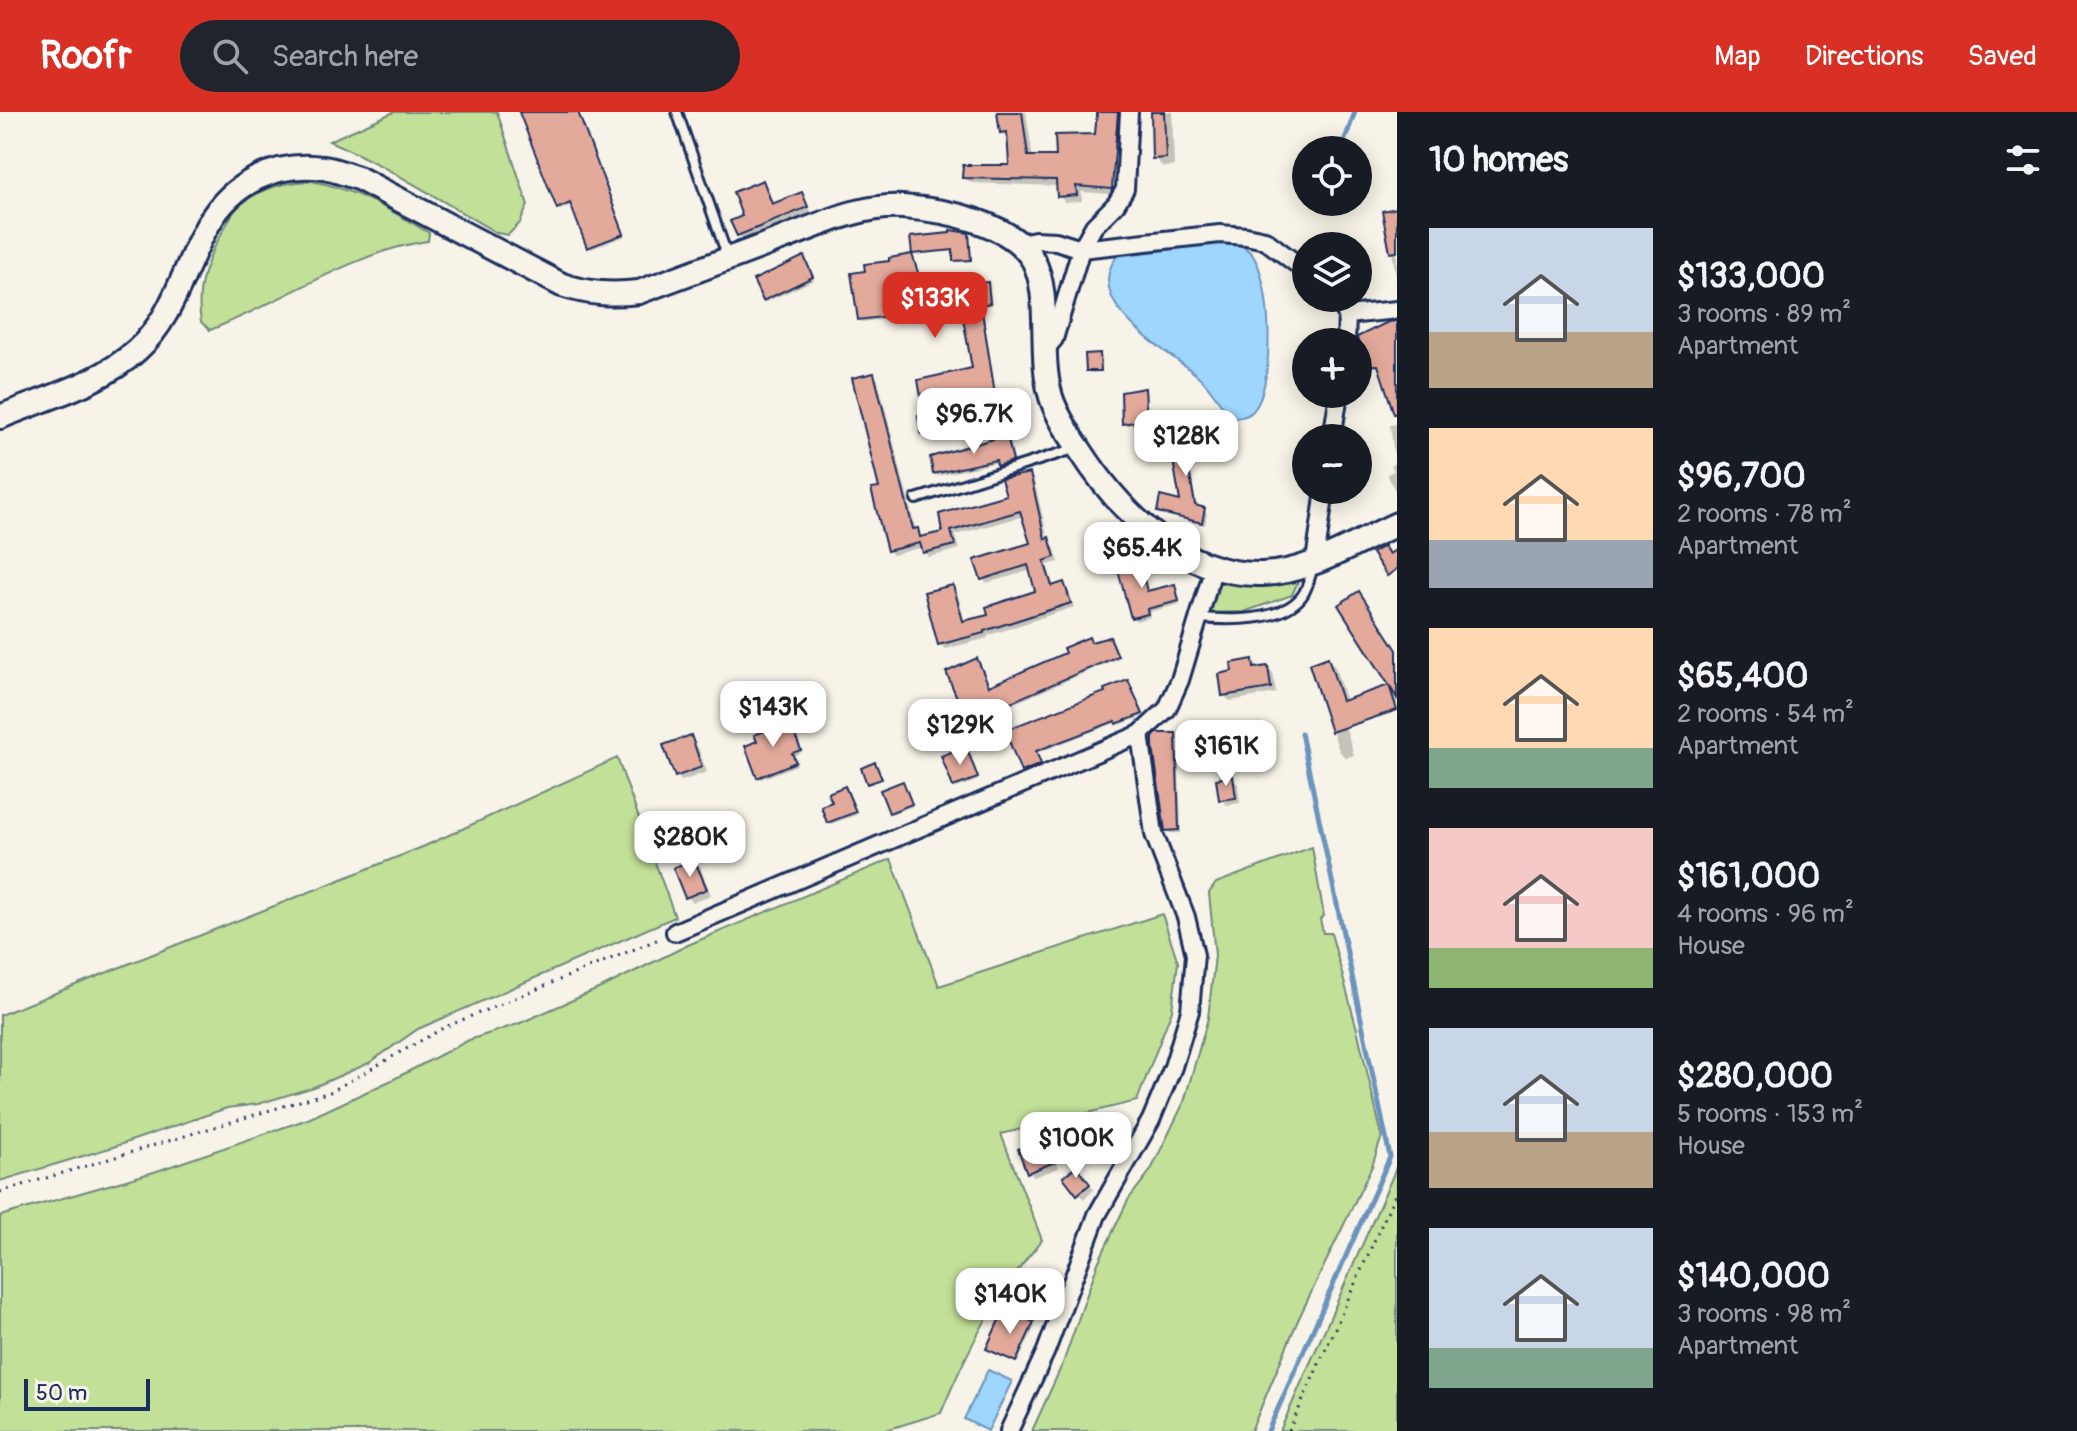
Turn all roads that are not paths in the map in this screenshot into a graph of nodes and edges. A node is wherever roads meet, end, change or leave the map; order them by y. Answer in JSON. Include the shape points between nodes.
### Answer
{"nodes":[{"id":1,"x":677,"y":112,"type":"edge"},
{"id":2,"x":1129,"y":112,"type":"edge"},
{"id":3,"x":1019,"y":243,"type":"junction"},
{"id":4,"x":1081,"y":249,"type":"junction"},
{"id":5,"x":729,"y":259,"type":"junction"},
{"id":6,"x":1292,"y":260,"type":"edge"},
{"id":7,"x":1397,"y":310,"type":"edge"},
{"id":8,"x":1345,"y":312,"type":"edge"},
{"id":9,"x":1347,"y":315,"type":"junction"},
{"id":10,"x":1347,"y":328,"type":"edge"},
{"id":11,"x":1043,"y":352,"type":"junction"},
{"id":12,"x":0,"y":417,"type":"edge"},
{"id":13,"x":1078,"y":447,"type":"junction"},
{"id":14,"x":916,"y":499,"type":"dead end"},
{"id":15,"x":1323,"y":504,"type":"edge"},
{"id":16,"x":1397,"y":524,"type":"edge"},
{"id":17,"x":1315,"y":561,"type":"junction"},
{"id":18,"x":1214,"y":567,"type":"junction"},
{"id":19,"x":1197,"y":618,"type":"junction"},
{"id":20,"x":1140,"y":734,"type":"junction"},
{"id":21,"x":675,"y":932,"type":"road end"},
{"id":22,"x":1009,"y":1431,"type":"edge"}],
"edges":[{"from":1,"to":5,"type":"lane"},
{"from":2,"to":4,"type":"street","via":[[1125,189]]},
{"from":3,"to":4,"type":"street","via":[[1056,241]]},
{"from":3,"to":5,"type":"street","via":[[962,216],[878,208]]},
{"from":3,"to":11,"type":"street","via":[[1039,274]]},
{"from":4,"to":6,"type":"street","via":[[1220,234],[1265,240]]},
{"from":4,"to":11,"type":"street","via":[[1054,339]]},
{"from":5,"to":12,"type":"street","via":[[639,292],[582,292],[358,178],[323,168],[284,168],[251,180],[228,198],[209,223],[158,327],[137,350],[110,370]]},
{"from":7,"to":9,"type":"street"},
{"from":8,"to":9,"type":"street"},
{"from":9,"to":10,"type":"street"},
{"from":11,"to":13,"type":"street","via":[[1052,398]]},
{"from":13,"to":14,"type":"lane"},
{"from":13,"to":18,"type":"street","via":[[1127,512],[1185,555]]},
{"from":15,"to":17,"type":"street"},
{"from":16,"to":17,"type":"street"},
{"from":17,"to":18,"type":"street","via":[[1263,574]]},
{"from":17,"to":19,"type":"lane","via":[[1293,605],[1234,621]]},
{"from":18,"to":19,"type":"street"},
{"from":19,"to":20,"type":"street","via":[[1167,709]]},
{"from":20,"to":21,"type":"street"},
{"from":20,"to":22,"type":"street","via":[[1154,834],[1195,955],[1190,1011],[1151,1120],[1097,1215],[1046,1351]]}]}
